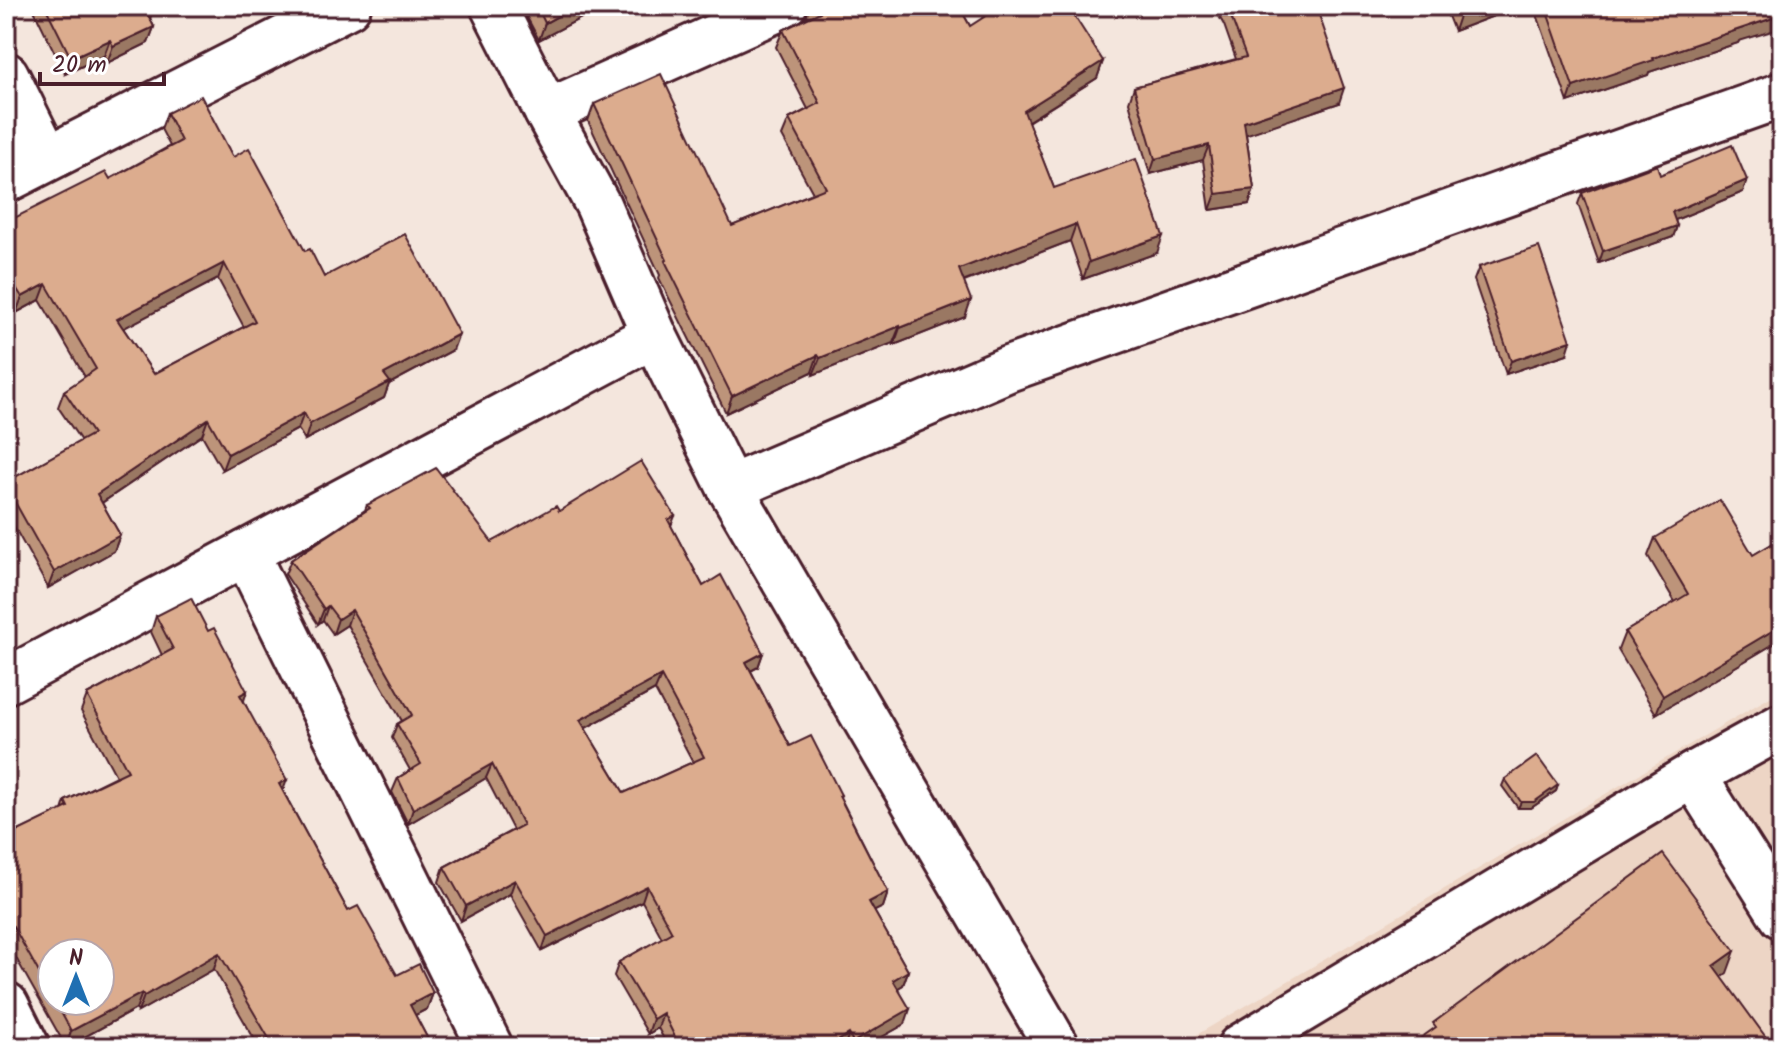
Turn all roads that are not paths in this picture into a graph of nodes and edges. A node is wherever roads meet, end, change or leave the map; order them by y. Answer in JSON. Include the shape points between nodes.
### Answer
{"nodes":[{"id":1,"x":348,"y":6,"type":"edge"},
{"id":2,"x":493,"y":6,"type":"edge"},
{"id":3,"x":784,"y":6,"type":"edge"},
{"id":4,"x":6,"y":75,"type":"edge"},
{"id":5,"x":1782,"y":95,"type":"edge"},
{"id":6,"x":547,"y":112,"type":"junction"},
{"id":7,"x":47,"y":158,"type":"junction"},
{"id":8,"x":6,"y":180,"type":"edge"},
{"id":9,"x":654,"y":335,"type":"junction"},
{"id":10,"x":730,"y":488,"type":"junction"},
{"id":11,"x":246,"y":553,"type":"junction"},
{"id":12,"x":6,"y":681,"type":"edge"},
{"id":13,"x":1782,"y":726,"type":"edge"},
{"id":14,"x":1693,"y":775,"type":"junction"},
{"id":15,"x":1782,"y":916,"type":"edge"},
{"id":16,"x":6,"y":1005,"type":"edge"},
{"id":17,"x":27,"y":1047,"type":"edge"},
{"id":18,"x":490,"y":1047,"type":"edge"},
{"id":19,"x":1057,"y":1047,"type":"edge"},
{"id":20,"x":1240,"y":1047,"type":"edge"}],
"edges":[{"from":1,"to":7,"type":"street"},
{"from":2,"to":6,"type":"street"},
{"from":3,"to":6,"type":"street"},
{"from":4,"to":7,"type":"street"},
{"from":5,"to":10,"type":"street","via":[[1008,369]]},
{"from":6,"to":9,"type":"street","via":[[598,205]]},
{"from":7,"to":8,"type":"street"},
{"from":9,"to":10,"type":"street"},
{"from":9,"to":11,"type":"street"},
{"from":10,"to":19,"type":"street"},
{"from":11,"to":12,"type":"street"},
{"from":11,"to":18,"type":"street"},
{"from":13,"to":14,"type":"street"},
{"from":14,"to":15,"type":"street"},
{"from":14,"to":20,"type":"street"},
{"from":16,"to":17,"type":"street"}]}
